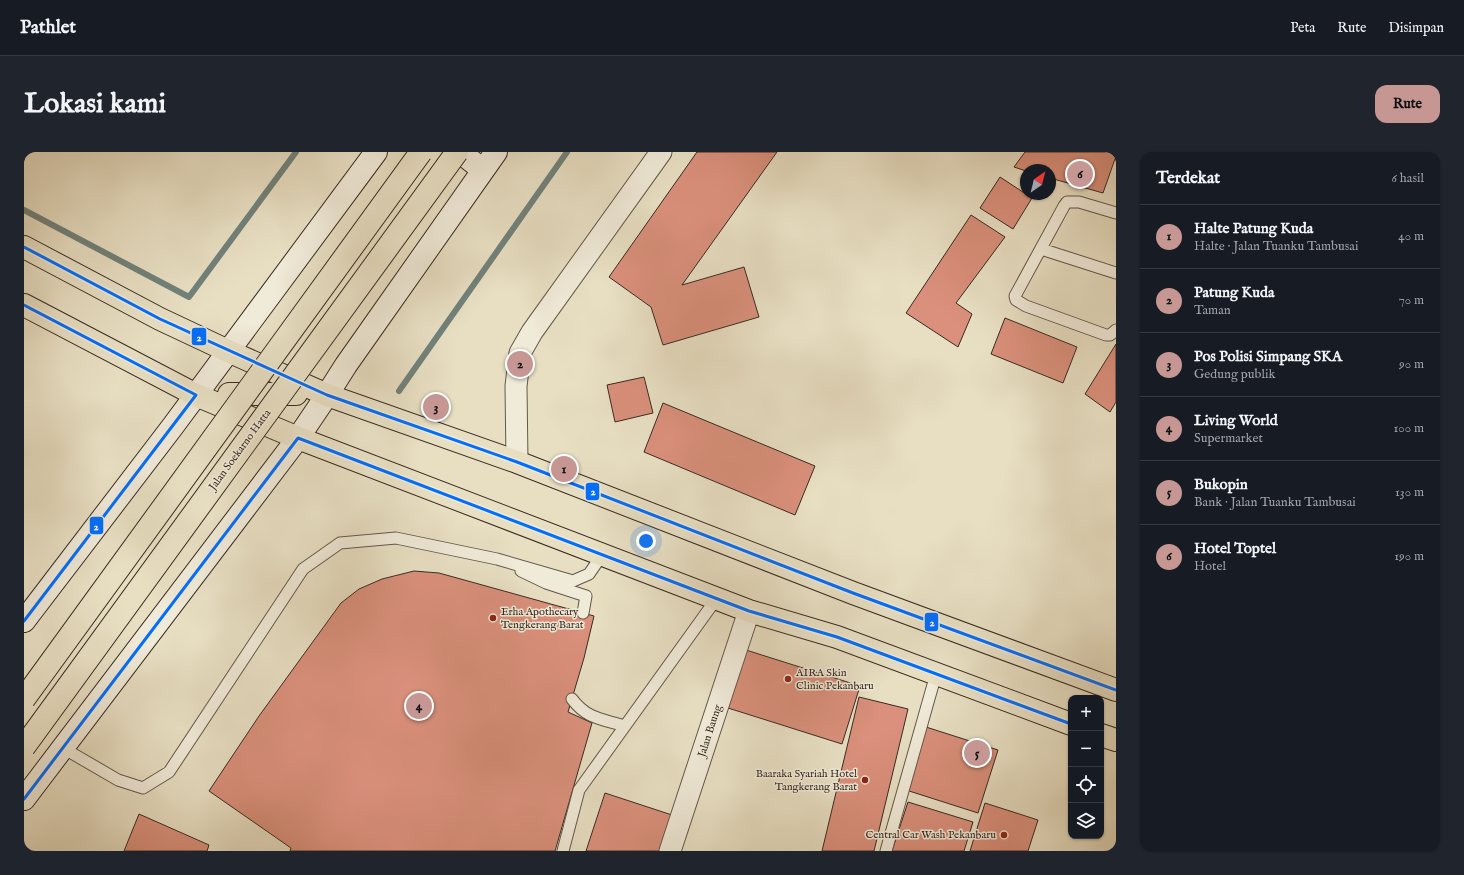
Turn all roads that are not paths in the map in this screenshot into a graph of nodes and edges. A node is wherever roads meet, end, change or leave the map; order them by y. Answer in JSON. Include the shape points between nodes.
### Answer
{"nodes":[{"id":1,"x":376,"y":152,"type":"edge"},
{"id":2,"x":421,"y":152,"type":"edge"},
{"id":3,"x":458,"y":152,"type":"edge"},
{"id":4,"x":496,"y":152,"type":"edge"},
{"id":5,"x":661,"y":152,"type":"edge"},
{"id":6,"x":483,"y":170,"type":"junction"},
{"id":7,"x":1116,"y":213,"type":"edge"},
{"id":8,"x":24,"y":248,"type":"edge"},
{"id":9,"x":1041,"y":249,"type":"junction"},
{"id":10,"x":1116,"y":273,"type":"edge"},
{"id":11,"x":24,"y":305,"type":"edge"},
{"id":12,"x":1116,"y":330,"type":"edge"},
{"id":13,"x":228,"y":351,"type":"junction"},
{"id":14,"x":260,"y":394,"type":"junction"},
{"id":15,"x":196,"y":395,"type":"junction"},
{"id":16,"x":328,"y":395,"type":"junction"},
{"id":17,"x":298,"y":438,"type":"junction"},
{"id":18,"x":517,"y":462,"type":"junction"},
{"id":19,"x":602,"y":555,"type":"junction"},
{"id":20,"x":497,"y":559,"type":"junction"},
{"id":21,"x":717,"y":598,"type":"junction"},
{"id":22,"x":750,"y":611,"type":"junction"},
{"id":23,"x":583,"y":613,"type":"dead end"},
{"id":24,"x":24,"y":621,"type":"edge"},
{"id":25,"x":936,"y":674,"type":"junction"},
{"id":26,"x":1116,"y":690,"type":"edge"},
{"id":27,"x":24,"y":698,"type":"edge"},
{"id":28,"x":572,"y":699,"type":"dead end"},
{"id":29,"x":1068,"y":723,"type":"edge"},
{"id":30,"x":625,"y":726,"type":"junction"},
{"id":31,"x":1104,"y":736,"type":"edge"},
{"id":32,"x":1116,"y":740,"type":"edge"},
{"id":33,"x":24,"y":747,"type":"edge"},
{"id":34,"x":63,"y":748,"type":"junction"},
{"id":35,"x":24,"y":799,"type":"edge"},
{"id":36,"x":563,"y":851,"type":"edge"},
{"id":37,"x":670,"y":851,"type":"edge"},
{"id":38,"x":886,"y":851,"type":"edge"}],
"edges":[{"from":1,"to":13,"type":"street"},
{"from":2,"to":27,"type":"main road","bridge":true},
{"from":3,"to":6,"type":"street"},
{"from":3,"to":33,"type":"main road","name":"Jalan Soekarno Hatta","bridge":true},
{"from":4,"to":6,"type":"street"},
{"from":5,"to":18,"type":"street","via":[[532,332],[520,353],[516,386]]},
{"from":6,"to":16,"type":"street","via":[[346,365]]},
{"from":7,"to":9,"type":"lane","via":[[1079,202],[1067,202]]},
{"from":8,"to":13,"type":"main road","via":[[160,319]]},
{"from":9,"to":10,"type":"lane"},
{"from":9,"to":12,"type":"lane","via":[[1015,296],[1016,300],[1106,335]]},
{"from":11,"to":15,"type":"main road"},
{"from":13,"to":14,"type":"main road"},
{"from":13,"to":15,"type":"street"},
{"from":13,"to":16,"type":"main road"},
{"from":14,"to":15,"type":"main road"},
{"from":14,"to":16,"type":"main road"},
{"from":14,"to":17,"type":"main road"},
{"from":15,"to":17,"type":"main road"},
{"from":15,"to":24,"type":"street"},
{"from":16,"to":17,"type":"street"},
{"from":16,"to":18,"type":"main road"},
{"from":17,"to":19,"type":"main road"},
{"from":17,"to":34,"type":"street"},
{"from":18,"to":26,"type":"main road","via":[[853,593]]},
{"from":19,"to":20,"type":"lane","via":[[589,574],[573,581]]},
{"from":19,"to":21,"type":"main road"},
{"from":20,"to":23,"type":"lane","via":[[546,583],[586,596]]},
{"from":20,"to":34,"type":"lane","via":[[396,538],[340,543],[303,569],[169,772],[143,788],[118,780]]},
{"from":21,"to":22,"type":"main road"},
{"from":21,"to":30,"type":"lane"},
{"from":22,"to":25,"type":"main road","via":[[837,637]]},
{"from":22,"to":37,"type":"street","name":"Jalan Baung"},
{"from":25,"to":29,"type":"main road"},
{"from":25,"to":38,"type":"lane"},
{"from":28,"to":30,"type":"lane","via":[[579,709],[590,716]]},
{"from":30,"to":36,"type":"lane","via":[[579,790]]},
{"from":31,"to":32,"type":"main road"},
{"from":34,"to":35,"type":"street"}]}
